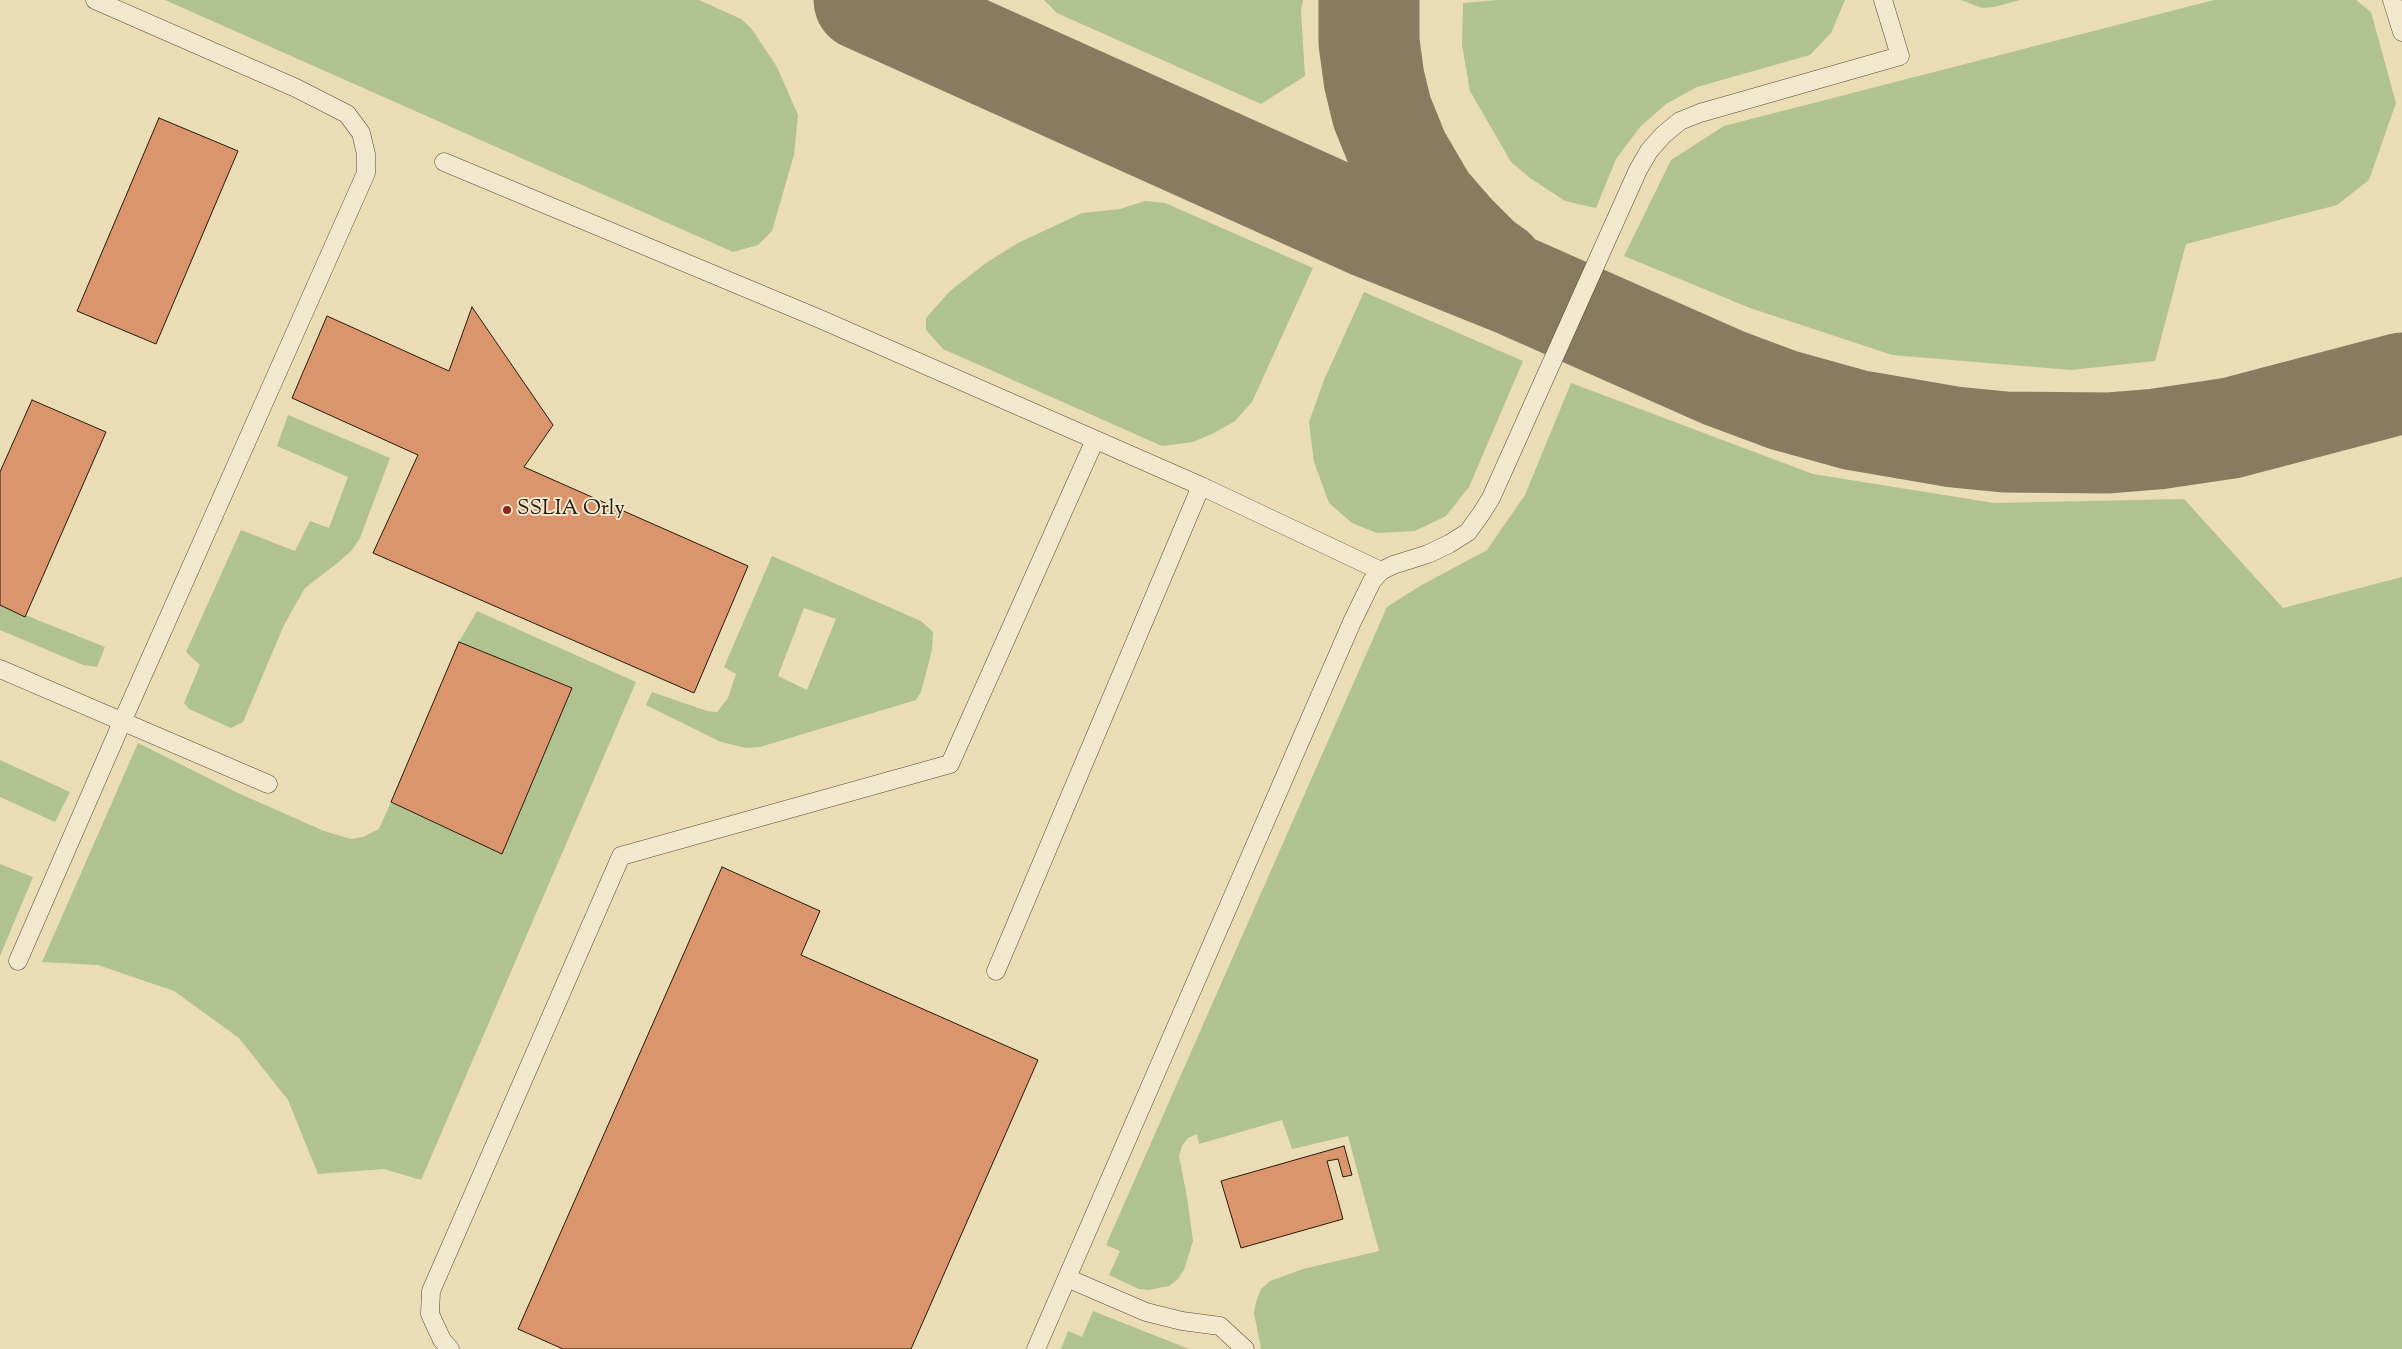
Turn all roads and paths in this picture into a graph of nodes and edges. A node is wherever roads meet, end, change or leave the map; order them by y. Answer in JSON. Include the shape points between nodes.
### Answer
{"nodes":[{"id":1,"x":95,"y":0,"type":"edge"},
{"id":2,"x":1883,"y":0,"type":"edge"},
{"id":3,"x":2392,"y":0,"type":"edge"},
{"id":4,"x":2402,"y":32,"type":"edge"},
{"id":5,"x":444,"y":162,"type":"dead end"},
{"id":6,"x":1095,"y":440,"type":"junction"},
{"id":7,"x":1201,"y":486,"type":"junction"},
{"id":8,"x":1381,"y":571,"type":"junction"},
{"id":9,"x":0,"y":669,"type":"edge"},
{"id":10,"x":122,"y":722,"type":"junction"},
{"id":11,"x":268,"y":784,"type":"dead end"},
{"id":12,"x":18,"y":961,"type":"dead end"},
{"id":13,"x":996,"y":971,"type":"dead end"},
{"id":14,"x":1067,"y":1278,"type":"junction"},
{"id":15,"x":450,"y":1349,"type":"edge"},
{"id":16,"x":1036,"y":1349,"type":"edge"},
{"id":17,"x":1245,"y":1349,"type":"edge"}],
"edges":[{"from":1,"to":10,"type":"lane","via":[[296,88],[347,114],[361,133],[366,154],[366,173]]},
{"from":2,"to":8,"type":"lane","via":[[1900,56],[1700,113],[1680,121],[1663,134],[1638,170],[1481,514],[1468,532],[1449,544]]},
{"from":3,"to":4,"type":"lane"},
{"from":5,"to":6,"type":"lane","via":[[820,319]]},
{"from":6,"to":7,"type":"lane"},
{"from":6,"to":15,"type":"lane","via":[[950,764],[622,856],[431,1291],[430,1314]]},
{"from":7,"to":8,"type":"lane"},
{"from":7,"to":13,"type":"lane"},
{"from":8,"to":14,"type":"lane","via":[[1372,581],[1352,622]]},
{"from":9,"to":10,"type":"lane"},
{"from":10,"to":11,"type":"lane"},
{"from":10,"to":12,"type":"lane"},
{"from":14,"to":16,"type":"lane"},
{"from":14,"to":17,"type":"lane","via":[[1146,1312],[1220,1326]]}]}
